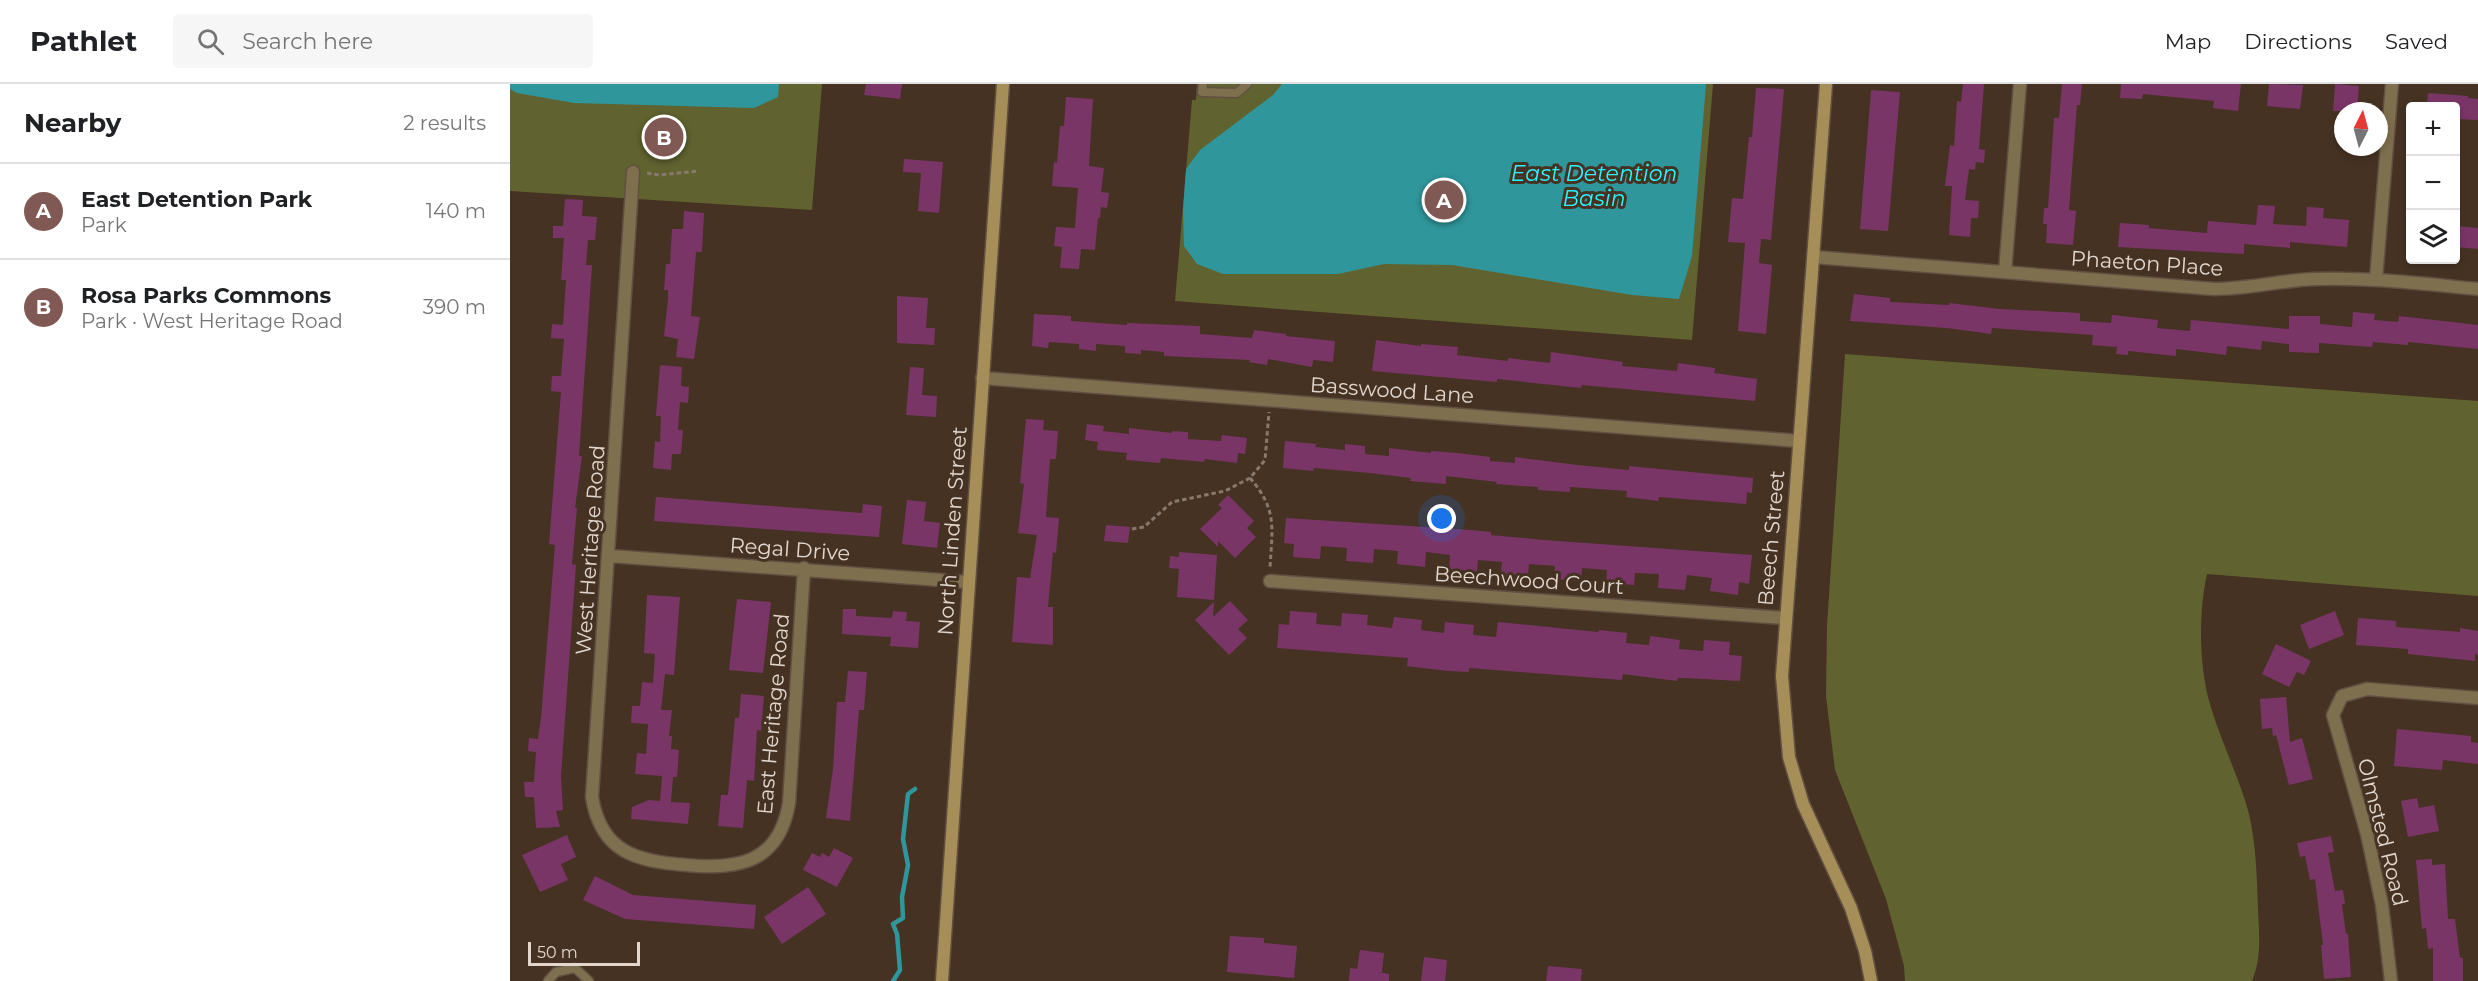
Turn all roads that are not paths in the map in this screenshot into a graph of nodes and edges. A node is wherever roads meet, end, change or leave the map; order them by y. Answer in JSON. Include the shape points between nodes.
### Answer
{"nodes":[{"id":1,"x":1003,"y":84,"type":"edge"},
{"id":2,"x":1203,"y":84,"type":"edge"},
{"id":3,"x":1247,"y":84,"type":"edge"},
{"id":4,"x":1826,"y":84,"type":"edge"},
{"id":5,"x":2020,"y":84,"type":"edge"},
{"id":6,"x":2392,"y":84,"type":"edge"},
{"id":7,"x":633,"y":172,"type":"road end"},
{"id":8,"x":1814,"y":257,"type":"junction"},
{"id":9,"x":2005,"y":272,"type":"junction"},
{"id":10,"x":2376,"y":279,"type":"junction"},
{"id":11,"x":2478,"y":289,"type":"edge"},
{"id":12,"x":982,"y":378,"type":"junction"},
{"id":13,"x":1799,"y":441,"type":"junction"},
{"id":14,"x":610,"y":556,"type":"junction"},
{"id":15,"x":804,"y":568,"type":"junction"},
{"id":16,"x":1270,"y":581,"type":"road end"},
{"id":17,"x":968,"y":582,"type":"junction"},
{"id":18,"x":1785,"y":618,"type":"junction"},
{"id":19,"x":2478,"y":698,"type":"edge"},
{"id":20,"x":690,"y":866,"type":"joint"},
{"id":21,"x":548,"y":981,"type":"edge"},
{"id":22,"x":589,"y":981,"type":"edge"},
{"id":23,"x":942,"y":981,"type":"edge"},
{"id":24,"x":1871,"y":981,"type":"edge"},
{"id":25,"x":2391,"y":981,"type":"edge"}],
"edges":[{"from":1,"to":12,"type":"street","name":"North Linden Street"},
{"from":2,"to":3,"type":"lane","via":[[1202,92],[1237,93]]},
{"from":4,"to":8,"type":"street","name":"Beech Street"},
{"from":5,"to":9,"type":"street"},
{"from":6,"to":10,"type":"street"},
{"from":7,"to":14,"type":"street","name":"West Heritage Road"},
{"from":8,"to":9,"type":"street","name":"Phaeton Place"},
{"from":8,"to":13,"type":"street","name":"Beech Street"},
{"from":9,"to":10,"type":"street","name":"Phaeton Place","via":[[2214,289],[2316,279]]},
{"from":10,"to":11,"type":"street","name":"Phaeton Place"},
{"from":12,"to":13,"type":"street","name":"Basswood Lane"},
{"from":12,"to":17,"type":"street","name":"North Linden Street"},
{"from":13,"to":18,"type":"street","name":"Beech Street"},
{"from":14,"to":15,"type":"street","name":"Regal Drive"},
{"from":14,"to":20,"type":"street","name":"West Heritage Road","via":[[594,808],[603,829],[626,852],[654,862]]},
{"from":15,"to":17,"type":"street","name":"Regal Drive"},
{"from":15,"to":20,"type":"street","name":"East Heritage Road","via":[[789,803],[783,825],[763,853],[744,863]]},
{"from":16,"to":18,"type":"street","name":"Beechwood Court"},
{"from":17,"to":23,"type":"street","name":"North Linden Street"},
{"from":18,"to":24,"type":"street","name":"Beech Street","via":[[1782,676],[1789,757],[1803,804],[1851,908]]},
{"from":19,"to":25,"type":"street","name":"Olmsted Road","via":[[2367,689],[2342,696],[2333,716],[2367,834],[2382,905]]},
{"from":21,"to":22,"type":"lane","via":[[556,972],[575,968]]}]}
